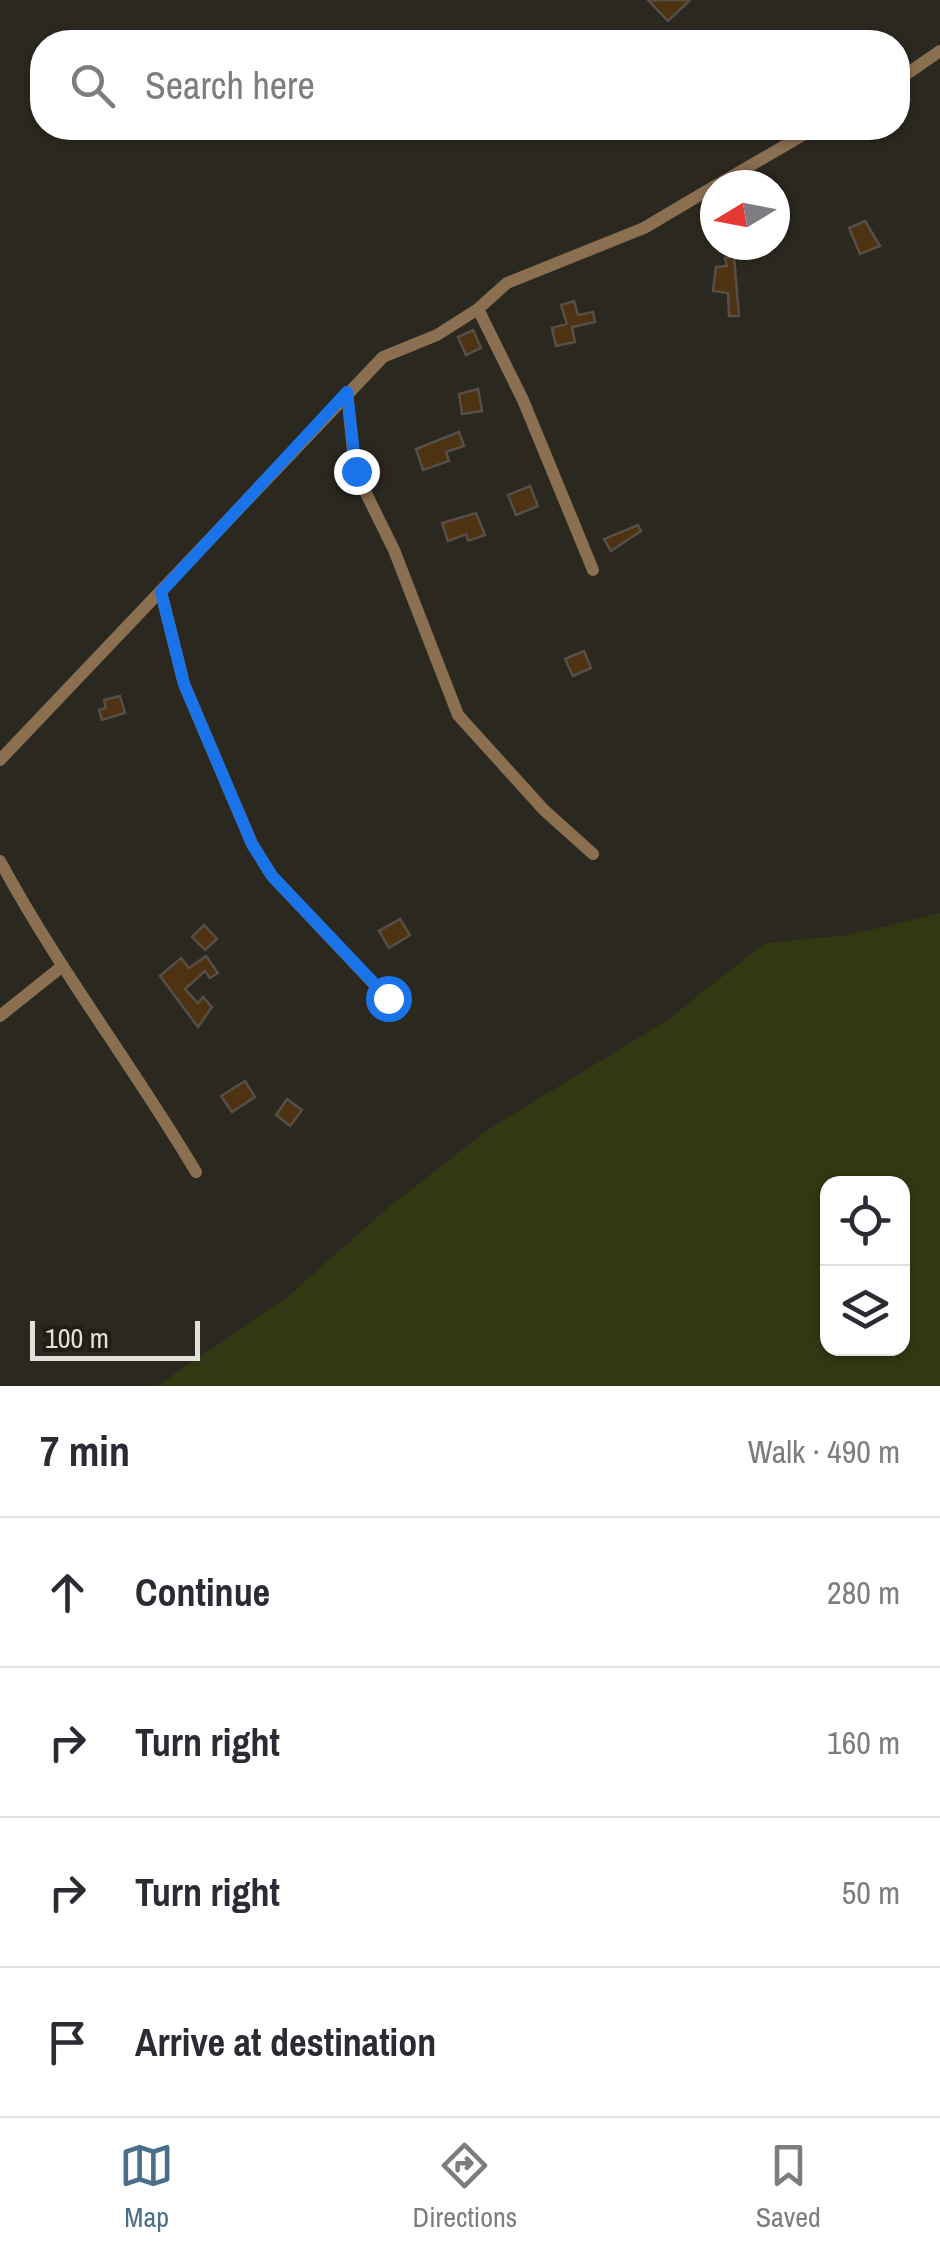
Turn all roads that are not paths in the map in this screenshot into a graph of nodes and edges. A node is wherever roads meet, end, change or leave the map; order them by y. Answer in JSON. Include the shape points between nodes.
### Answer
{"nodes":[{"id":1,"x":940,"y":51,"type":"edge"},
{"id":2,"x":910,"y":72,"type":"edge"},
{"id":3,"x":795,"y":140,"type":"edge"},
{"id":4,"x":744,"y":170,"type":"edge"},
{"id":5,"x":700,"y":195,"type":"edge"},
{"id":6,"x":478,"y":309,"type":"junction"},
{"id":7,"x":347,"y":392,"type":"junction"},
{"id":8,"x":592,"y":570,"type":"dead end"},
{"id":9,"x":161,"y":592,"type":"junction"},
{"id":10,"x":0,"y":760,"type":"edge"},
{"id":11,"x":593,"y":854,"type":"dead end"},
{"id":12,"x":0,"y":861,"type":"edge"},
{"id":13,"x":6,"y":887,"type":"edge"},
{"id":14,"x":60,"y":968,"type":"junction"},
{"id":15,"x":388,"y":998,"type":"dead end"},
{"id":16,"x":0,"y":1016,"type":"edge"},
{"id":17,"x":196,"y":1172,"type":"dead end"}],
"edges":[{"from":1,"to":2,"type":"street"},
{"from":3,"to":4,"type":"street"},
{"from":5,"to":6,"type":"street","via":[[644,228],[507,283]]},
{"from":6,"to":7,"type":"street","via":[[383,358]]},
{"from":6,"to":8,"type":"street"},
{"from":7,"to":9,"type":"street"},
{"from":7,"to":11,"type":"street","via":[[356,471],[458,715]]},
{"from":9,"to":10,"type":"street"},
{"from":9,"to":15,"type":"street","via":[[184,684],[252,844],[272,876]]},
{"from":12,"to":13,"type":"street"},
{"from":13,"to":14,"type":"street"},
{"from":14,"to":16,"type":"street"},
{"from":14,"to":17,"type":"street"}]}
